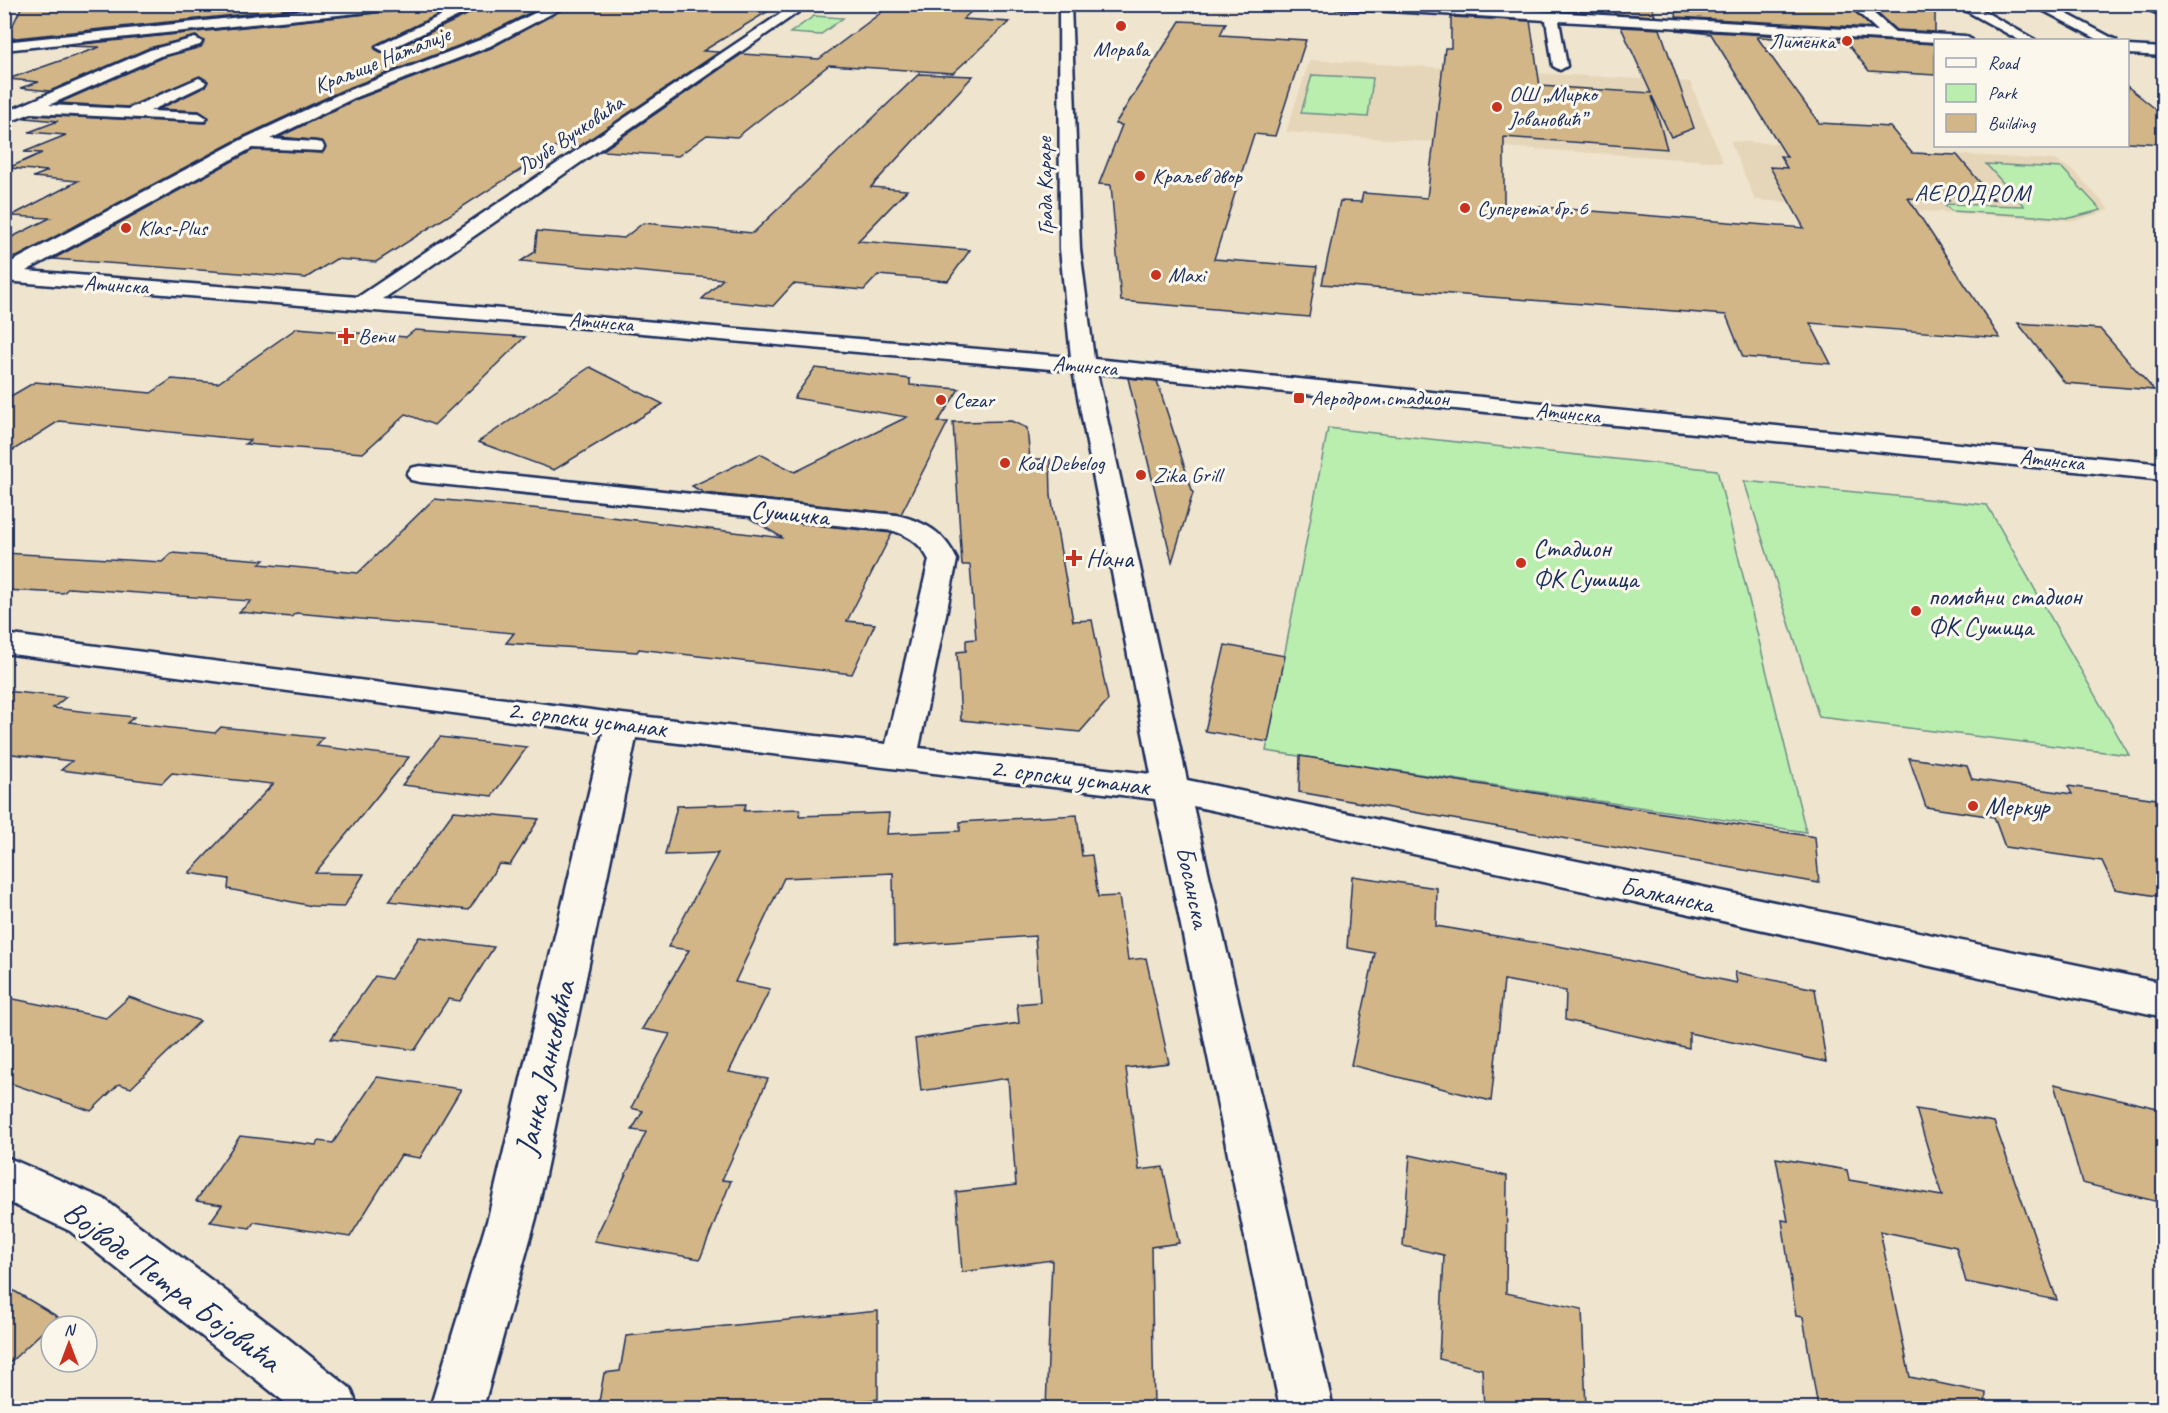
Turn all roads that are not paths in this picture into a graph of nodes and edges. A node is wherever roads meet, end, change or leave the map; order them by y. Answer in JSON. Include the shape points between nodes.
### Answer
{"nodes":[{"id":1,"x":405,"y":4,"type":"edge"},
{"id":2,"x":477,"y":4,"type":"edge"},
{"id":3,"x":564,"y":4,"type":"edge"},
{"id":4,"x":804,"y":4,"type":"edge"},
{"id":5,"x":1065,"y":4,"type":"edge"},
{"id":6,"x":1336,"y":4,"type":"edge"},
{"id":7,"x":1616,"y":4,"type":"edge"},
{"id":8,"x":1855,"y":4,"type":"edge"},
{"id":9,"x":1960,"y":4,"type":"edge"},
{"id":10,"x":2037,"y":4,"type":"edge"},
{"id":11,"x":2145,"y":4,"type":"edge"},
{"id":12,"x":1393,"y":6,"type":"edge"},
{"id":13,"x":1504,"y":9,"type":"edge"},
{"id":14,"x":1732,"y":12,"type":"dead end"},
{"id":15,"x":2163,"y":12,"type":"edge"},
{"id":16,"x":229,"y":16,"type":"junction"},
{"id":17,"x":1552,"y":17,"type":"junction"},
{"id":18,"x":1799,"y":18,"type":"dead end"},
{"id":19,"x":1625,"y":21,"type":"junction"},
{"id":20,"x":1746,"y":28,"type":"junction"},
{"id":21,"x":1814,"y":32,"type":"junction"},
{"id":22,"x":1892,"y":36,"type":"junction"},
{"id":23,"x":1947,"y":39,"type":"edge"},
{"id":24,"x":2026,"y":39,"type":"edge"},
{"id":25,"x":2107,"y":39,"type":"edge"},
{"id":26,"x":4,"y":46,"type":"edge"},
{"id":27,"x":383,"y":47,"type":"dead end"},
{"id":28,"x":2129,"y":50,"type":"edge"},
{"id":29,"x":2163,"y":52,"type":"edge"},
{"id":30,"x":1560,"y":66,"type":"dead end"},
{"id":31,"x":199,"y":82,"type":"dead end"},
{"id":32,"x":30,"y":108,"type":"junction"},
{"id":33,"x":127,"y":115,"type":"junction"},
{"id":34,"x":199,"y":118,"type":"dead end"},
{"id":35,"x":4,"y":119,"type":"edge"},
{"id":36,"x":249,"y":143,"type":"junction"},
{"id":37,"x":316,"y":147,"type":"dead end"},
{"id":38,"x":4,"y":275,"type":"edge"},
{"id":39,"x":363,"y":303,"type":"junction"},
{"id":40,"x":1084,"y":365,"type":"junction"},
{"id":41,"x":2163,"y":472,"type":"edge"},
{"id":42,"x":420,"y":474,"type":"dead end"},
{"id":43,"x":4,"y":643,"type":"edge"},
{"id":44,"x":622,"y":725,"type":"junction"},
{"id":45,"x":900,"y":757,"type":"junction"},
{"id":46,"x":1171,"y":789,"type":"junction"},
{"id":47,"x":2163,"y":1000,"type":"edge"},
{"id":48,"x":4,"y":1177,"type":"edge"},
{"id":49,"x":332,"y":1408,"type":"edge"},
{"id":50,"x":456,"y":1408,"type":"edge"},
{"id":51,"x":1306,"y":1408,"type":"edge"}],
"edges":[{"from":1,"to":16,"type":"street"},
{"from":2,"to":27,"type":"street"},
{"from":3,"to":36,"type":"street","name":"Краљице Наталије","via":[[485,43],[350,95]]},
{"from":4,"to":39,"type":"street","name":"Љубе Вучковића"},
{"from":5,"to":40,"type":"street","name":"Града Караре","via":[[1070,249]]},
{"from":6,"to":12,"type":"street"},
{"from":7,"to":19,"type":"street"},
{"from":8,"to":22,"type":"street"},
{"from":9,"to":24,"type":"street"},
{"from":10,"to":25,"type":"street"},
{"from":11,"to":15,"type":"street"},
{"from":12,"to":13,"type":"street"},
{"from":13,"to":17,"type":"street"},
{"from":14,"to":20,"type":"street"},
{"from":16,"to":26,"type":"street"},
{"from":16,"to":32,"type":"street","via":[[230,27],[207,38],[155,53]]},
{"from":17,"to":19,"type":"street"},
{"from":17,"to":30,"type":"street"},
{"from":18,"to":21,"type":"street"},
{"from":19,"to":20,"type":"street"},
{"from":20,"to":21,"type":"street"},
{"from":21,"to":22,"type":"street"},
{"from":22,"to":23,"type":"street"},
{"from":28,"to":29,"type":"street"},
{"from":31,"to":33,"type":"street"},
{"from":32,"to":33,"type":"street"},
{"from":32,"to":35,"type":"street"},
{"from":33,"to":34,"type":"street"},
{"from":36,"to":37,"type":"street"},
{"from":36,"to":38,"type":"street","name":"Краљице Наталије"},
{"from":38,"to":39,"type":"street","name":"Атинска"},
{"from":39,"to":40,"type":"street","name":"Атинска"},
{"from":40,"to":41,"type":"street","name":"Атинска"},
{"from":40,"to":46,"type":"street","name":"Босанска"},
{"from":42,"to":45,"type":"street","name":"Сушичка","via":[[916,528],[929,536],[943,560]]},
{"from":43,"to":44,"type":"street","name":"2. српски устанак"},
{"from":44,"to":45,"type":"street","name":"2. српски устанак"},
{"from":44,"to":50,"type":"street","name":"Јанка Јанковића","via":[[512,1218]]},
{"from":45,"to":46,"type":"street","name":"2. српски устанак"},
{"from":46,"to":47,"type":"street","name":"Балканска"},
{"from":46,"to":51,"type":"street","name":"Босанска"},
{"from":48,"to":49,"type":"street","name":"Војводе Петра Бојовића","via":[[87,1215]]}]}
